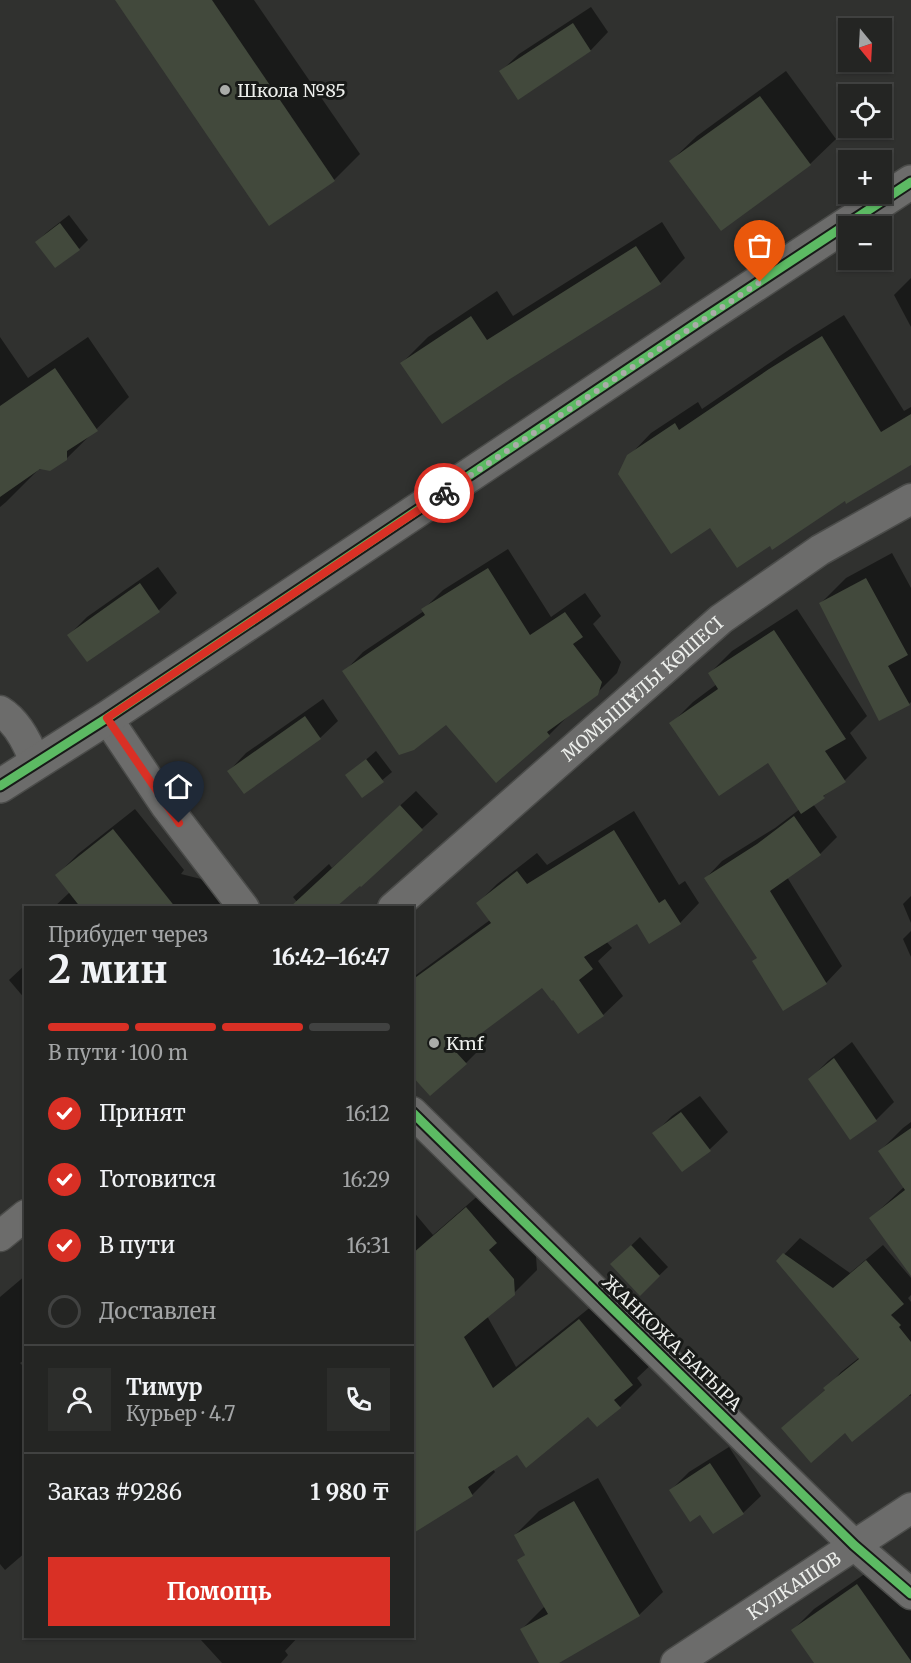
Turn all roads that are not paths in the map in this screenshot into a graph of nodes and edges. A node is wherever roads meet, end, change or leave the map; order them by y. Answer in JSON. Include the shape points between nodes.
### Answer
{"nodes":[{"id":1,"x":911,"y":182,"type":"edge"},
{"id":2,"x":911,"y":499,"type":"edge"},
{"id":3,"x":0,"y":711,"type":"edge"},
{"id":4,"x":107,"y":718,"type":"junction"},
{"id":5,"x":35,"y":762,"type":"junction"},
{"id":6,"x":0,"y":786,"type":"edge"},
{"id":7,"x":242,"y":906,"type":"edge"},
{"id":8,"x":395,"y":906,"type":"edge"},
{"id":9,"x":414,"y":1114,"type":"edge"},
{"id":10,"x":24,"y":1217,"type":"edge"},
{"id":11,"x":0,"y":1236,"type":"edge"},
{"id":12,"x":911,"y":1508,"type":"edge"},
{"id":13,"x":855,"y":1545,"type":"junction"},
{"id":14,"x":911,"y":1594,"type":"edge"},
{"id":15,"x":676,"y":1663,"type":"edge"}],
"edges":[{"from":1,"to":4,"type":"street"},
{"from":2,"to":8,"type":"street","name":"МОМЫШҰЛЫ КӨШЕСІ","via":[[820,550],[721,619]]},
{"from":3,"to":5,"type":"street","via":[[16,726]]},
{"from":4,"to":5,"type":"street"},
{"from":4,"to":7,"type":"street","via":[[166,806]]},
{"from":5,"to":6,"type":"street"},
{"from":9,"to":13,"type":"street","name":"ЖАНКОЖА БАТЫРА"},
{"from":10,"to":11,"type":"street"},
{"from":12,"to":13,"type":"street","name":"КУЛКАШОВ"},
{"from":13,"to":14,"type":"street","name":"ЖАНКОЖА БАТЫРА"},
{"from":13,"to":15,"type":"street","name":"КУЛКАШОВ"}]}
